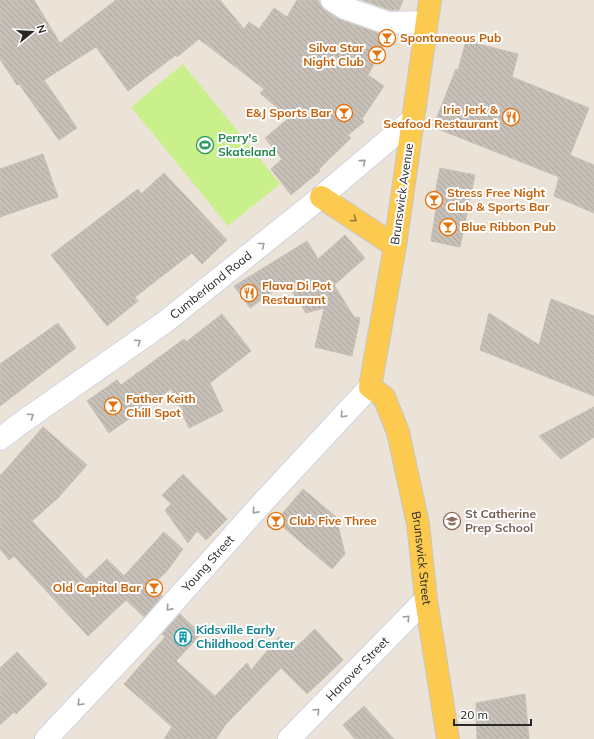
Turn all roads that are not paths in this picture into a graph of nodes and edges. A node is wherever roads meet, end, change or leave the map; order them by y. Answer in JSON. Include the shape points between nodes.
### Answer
{"nodes":[{"id":1,"x":332,"y":0,"type":"edge"},
{"id":2,"x":430,"y":0,"type":"edge"},
{"id":3,"x":427,"y":22,"type":"junction"},
{"id":4,"x":412,"y":120,"type":"junction"},
{"id":5,"x":322,"y":197,"type":"junction"},
{"id":6,"x":395,"y":246,"type":"junction"},
{"id":7,"x":370,"y":386,"type":"junction"},
{"id":8,"x":0,"y":439,"type":"edge"},
{"id":9,"x":426,"y":599,"type":"junction"},
{"id":10,"x":46,"y":739,"type":"edge"},
{"id":11,"x":289,"y":739,"type":"edge"},
{"id":12,"x":448,"y":739,"type":"edge"}],
"edges":[{"from":1,"to":3,"type":"street","via":[[345,8],[388,23]]},
{"from":2,"to":3,"type":"main road","name":"Brunswick Avenue"},
{"from":3,"to":4,"type":"main road","name":"Brunswick Avenue"},
{"from":5,"to":4,"type":"street","name":"Cumberland Road","one_way":true},
{"from":4,"to":6,"type":"main road","name":"Brunswick Avenue"},
{"from":5,"to":6,"type":"main road","one_way":true},
{"from":8,"to":5,"type":"street","name":"Cumberland Road","one_way":true,"via":[[165,322]]},
{"from":6,"to":7,"type":"main road","name":"Brunswick Avenue"},
{"from":7,"to":9,"type":"main road","name":"Brunswick Street","via":[[384,397],[398,432],[418,524]]},
{"from":7,"to":10,"type":"street","name":"Young Street","one_way":true,"via":[[148,631]]},
{"from":11,"to":9,"type":"street","name":"Hanover Street","one_way":true},
{"from":9,"to":12,"type":"main road","name":"Brunswick Street"}]}
